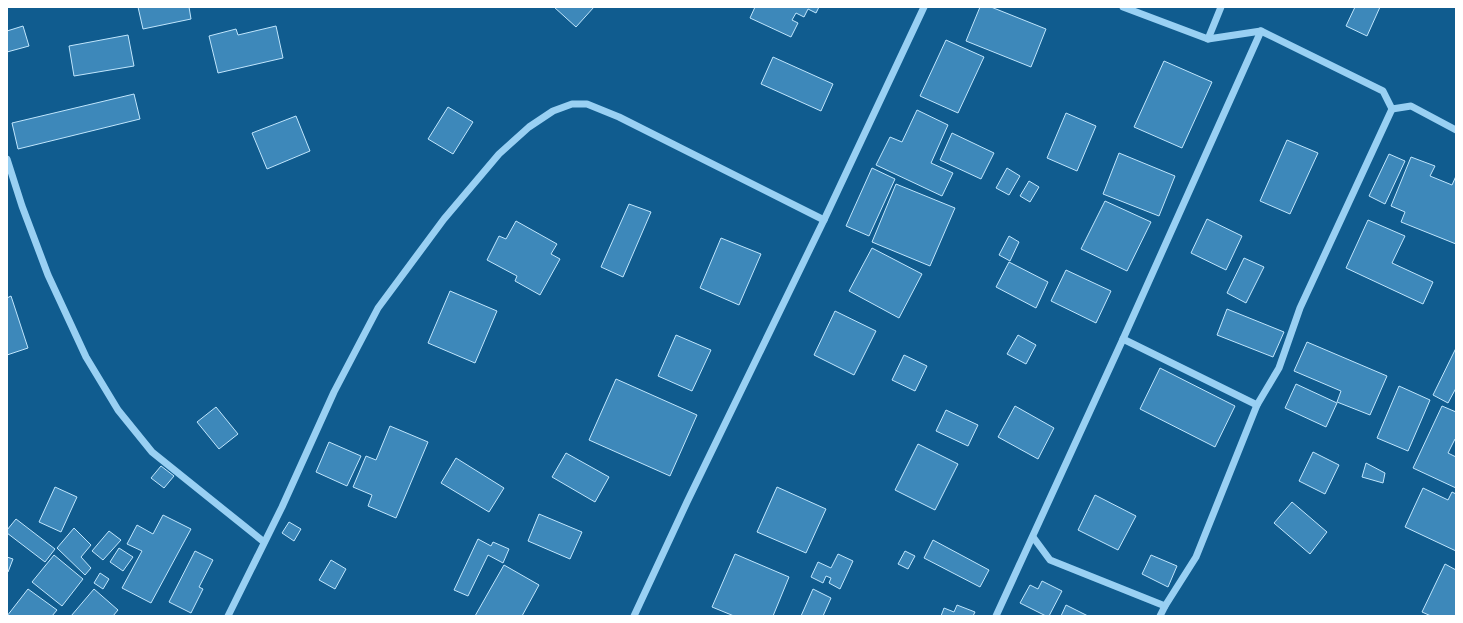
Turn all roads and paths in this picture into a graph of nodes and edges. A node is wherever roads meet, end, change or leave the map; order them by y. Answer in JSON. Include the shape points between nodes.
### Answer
{"nodes":[{"id":1,"x":924,"y":7,"type":"edge"},
{"id":2,"x":1123,"y":7,"type":"edge"},
{"id":3,"x":1221,"y":7,"type":"edge"},
{"id":4,"x":1261,"y":31,"type":"junction"},
{"id":5,"x":1208,"y":39,"type":"junction"},
{"id":6,"x":1392,"y":109,"type":"junction"},
{"id":7,"x":1456,"y":130,"type":"edge"},
{"id":8,"x":7,"y":159,"type":"edge"},
{"id":9,"x":824,"y":220,"type":"junction"},
{"id":10,"x":1123,"y":339,"type":"junction"},
{"id":11,"x":1257,"y":405,"type":"junction"},
{"id":12,"x":1033,"y":537,"type":"junction"},
{"id":13,"x":264,"y":542,"type":"junction"},
{"id":14,"x":1165,"y":606,"type":"junction"},
{"id":15,"x":228,"y":616,"type":"edge"},
{"id":16,"x":634,"y":616,"type":"edge"},
{"id":17,"x":996,"y":616,"type":"edge"},
{"id":18,"x":1160,"y":616,"type":"edge"}],
"edges":[{"from":1,"to":9,"type":"street"},
{"from":2,"to":5,"type":"street"},
{"from":3,"to":5,"type":"street"},
{"from":4,"to":5,"type":"street"},
{"from":4,"to":6,"type":"street","via":[[1383,91]]},
{"from":4,"to":10,"type":"street"},
{"from":6,"to":7,"type":"street","via":[[1410,106]]},
{"from":6,"to":11,"type":"street","via":[[1300,308],[1280,368]]},
{"from":8,"to":13,"type":"street","via":[[48,275],[86,357],[118,410],[152,452]]},
{"from":9,"to":13,"type":"street","via":[[619,117],[587,104],[572,104],[553,112],[530,127],[499,154],[444,219],[378,308],[334,392]]},
{"from":9,"to":16,"type":"street"},
{"from":10,"to":11,"type":"street"},
{"from":10,"to":12,"type":"street"},
{"from":11,"to":14,"type":"street","via":[[1196,557]]},
{"from":12,"to":14,"type":"street","via":[[1050,560]]},
{"from":12,"to":17,"type":"street"},
{"from":13,"to":15,"type":"street"},
{"from":14,"to":18,"type":"street"}]}
